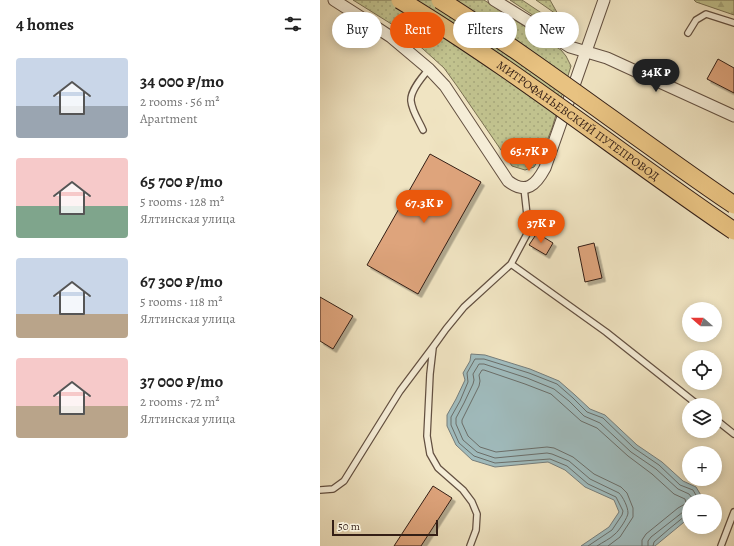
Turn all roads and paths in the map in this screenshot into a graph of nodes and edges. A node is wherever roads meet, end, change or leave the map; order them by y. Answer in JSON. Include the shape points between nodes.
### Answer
{"nodes":[{"id":1,"x":334,"y":0,"type":"edge"},
{"id":2,"x":400,"y":0,"type":"edge"},
{"id":3,"x":440,"y":0,"type":"edge"},
{"id":4,"x":494,"y":0,"type":"edge"},
{"id":5,"x":604,"y":0,"type":"edge"},
{"id":6,"x":734,"y":24,"type":"edge"},
{"id":7,"x":688,"y":33,"type":"dead end"},
{"id":8,"x":585,"y":52,"type":"junction"},
{"id":9,"x":429,"y":70,"type":"junction"},
{"id":10,"x":734,"y":116,"type":"edge"},
{"id":11,"x":423,"y":130,"type":"dead end"},
{"id":12,"x":524,"y":188,"type":"junction"},
{"id":13,"x":734,"y":205,"type":"edge"},
{"id":14,"x":734,"y":231,"type":"edge"},
{"id":15,"x":511,"y":264,"type":"junction"},
{"id":16,"x":433,"y":347,"type":"junction"},
{"id":17,"x":689,"y":398,"type":"edge"},
{"id":18,"x":722,"y":425,"type":"edge"},
{"id":19,"x":734,"y":434,"type":"edge"},
{"id":20,"x":320,"y":490,"type":"edge"},
{"id":21,"x":734,"y":512,"type":"edge"},
{"id":22,"x":470,"y":546,"type":"edge"},
{"id":23,"x":721,"y":546,"type":"edge"}],
"edges":[{"from":1,"to":9,"type":"street","via":[[391,37]]},
{"from":2,"to":14,"type":"main road","name":"МИТРОФАНЬЕВСКИЙ ПУТЕПРОВОД","bridge":true,"via":[[505,68]]},
{"from":3,"to":13,"type":"main road","name":"МИТРОФАНЬЕВСКИЙ ПУТЕПРОВОД","bridge":true,"via":[[510,46]]},
{"from":4,"to":8,"type":"street","via":[[570,47]]},
{"from":5,"to":8,"type":"street"},
{"from":6,"to":7,"type":"lane","via":[[706,14],[696,20]]},
{"from":8,"to":10,"type":"street","via":[[607,58]]},
{"from":8,"to":12,"type":"street","via":[[545,168],[537,181]]},
{"from":9,"to":11,"type":"lane","via":[[415,88],[411,100]]},
{"from":9,"to":12,"type":"street","via":[[445,86],[508,182],[515,187]]},
{"from":12,"to":15,"type":"lane","via":[[527,234]]},
{"from":15,"to":16,"type":"lane","via":[[464,307]]},
{"from":15,"to":17,"type":"lane","via":[[606,332]]},
{"from":16,"to":20,"type":"lane","via":[[400,391],[344,481],[333,488]]},
{"from":16,"to":22,"type":"lane","via":[[427,436],[430,454],[438,468],[463,490],[472,502],[477,514],[476,530]]},
{"from":18,"to":19,"type":"lane"},
{"from":21,"to":23,"type":"lane"}]}
